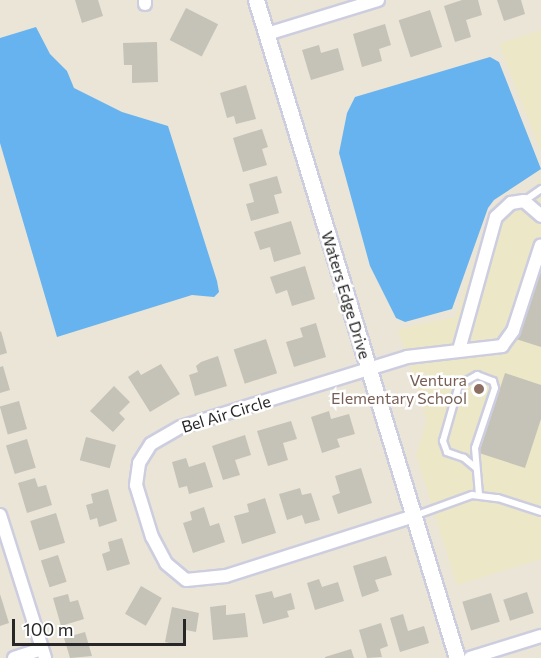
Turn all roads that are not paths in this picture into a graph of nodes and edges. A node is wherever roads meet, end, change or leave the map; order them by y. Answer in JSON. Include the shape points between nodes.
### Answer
{"nodes":[{"id":1,"x":256,"y":0,"type":"edge"},
{"id":2,"x":378,"y":0,"type":"edge"},
{"id":3,"x":267,"y":34,"type":"junction"},
{"id":4,"x":541,"y":189,"type":"edge"},
{"id":5,"x":525,"y":201,"type":"junction"},
{"id":6,"x":541,"y":216,"type":"edge"},
{"id":7,"x":541,"y":245,"type":"edge"},
{"id":8,"x":459,"y":350,"type":"junction"},
{"id":9,"x":370,"y":370,"type":"junction"},
{"id":10,"x":476,"y":468,"type":"junction"},
{"id":11,"x":479,"y":495,"type":"junction"},
{"id":12,"x":541,"y":512,"type":"edge"},
{"id":13,"x":0,"y":515,"type":"edge"},
{"id":14,"x":414,"y":516,"type":"junction"},
{"id":15,"x":541,"y":636,"type":"edge"},
{"id":16,"x":43,"y":654,"type":"edge"},
{"id":17,"x":14,"y":658,"type":"edge"},
{"id":18,"x":457,"y":658,"type":"edge"},
{"id":19,"x":470,"y":658,"type":"edge"}],
"edges":[{"from":1,"to":3,"type":"street","name":"Waters Edge Drive"},
{"from":2,"to":3,"type":"street"},
{"from":3,"to":9,"type":"street","name":"Waters Edge Drive"},
{"from":4,"to":5,"type":"lane"},
{"from":5,"to":6,"type":"street"},
{"from":5,"to":8,"type":"street","via":[[511,203],[496,217]]},
{"from":7,"to":8,"type":"street","name":"Bel Air Circle","via":[[507,342],[494,349]]},
{"from":8,"to":9,"type":"street","name":"Bel Air Circle","via":[[407,357]]},
{"from":9,"to":14,"type":"street","name":"Waters Edge Drive"},
{"from":9,"to":14,"type":"street","name":"Bel Air Circle","via":[[181,427],[151,444],[139,463],[136,485],[152,537],[165,563],[186,580],[226,576]]},
{"from":10,"to":10,"type":"lane","via":[[475,448],[495,388],[493,381],[477,375],[459,385],[443,441],[447,452]]},
{"from":10,"to":11,"type":"lane"},
{"from":11,"to":12,"type":"lane"},
{"from":11,"to":14,"type":"lane"},
{"from":13,"to":16,"type":"street"},
{"from":14,"to":18,"type":"street","name":"Waters Edge Drive"},
{"from":15,"to":19,"type":"street"},
{"from":16,"to":17,"type":"street"}]}
